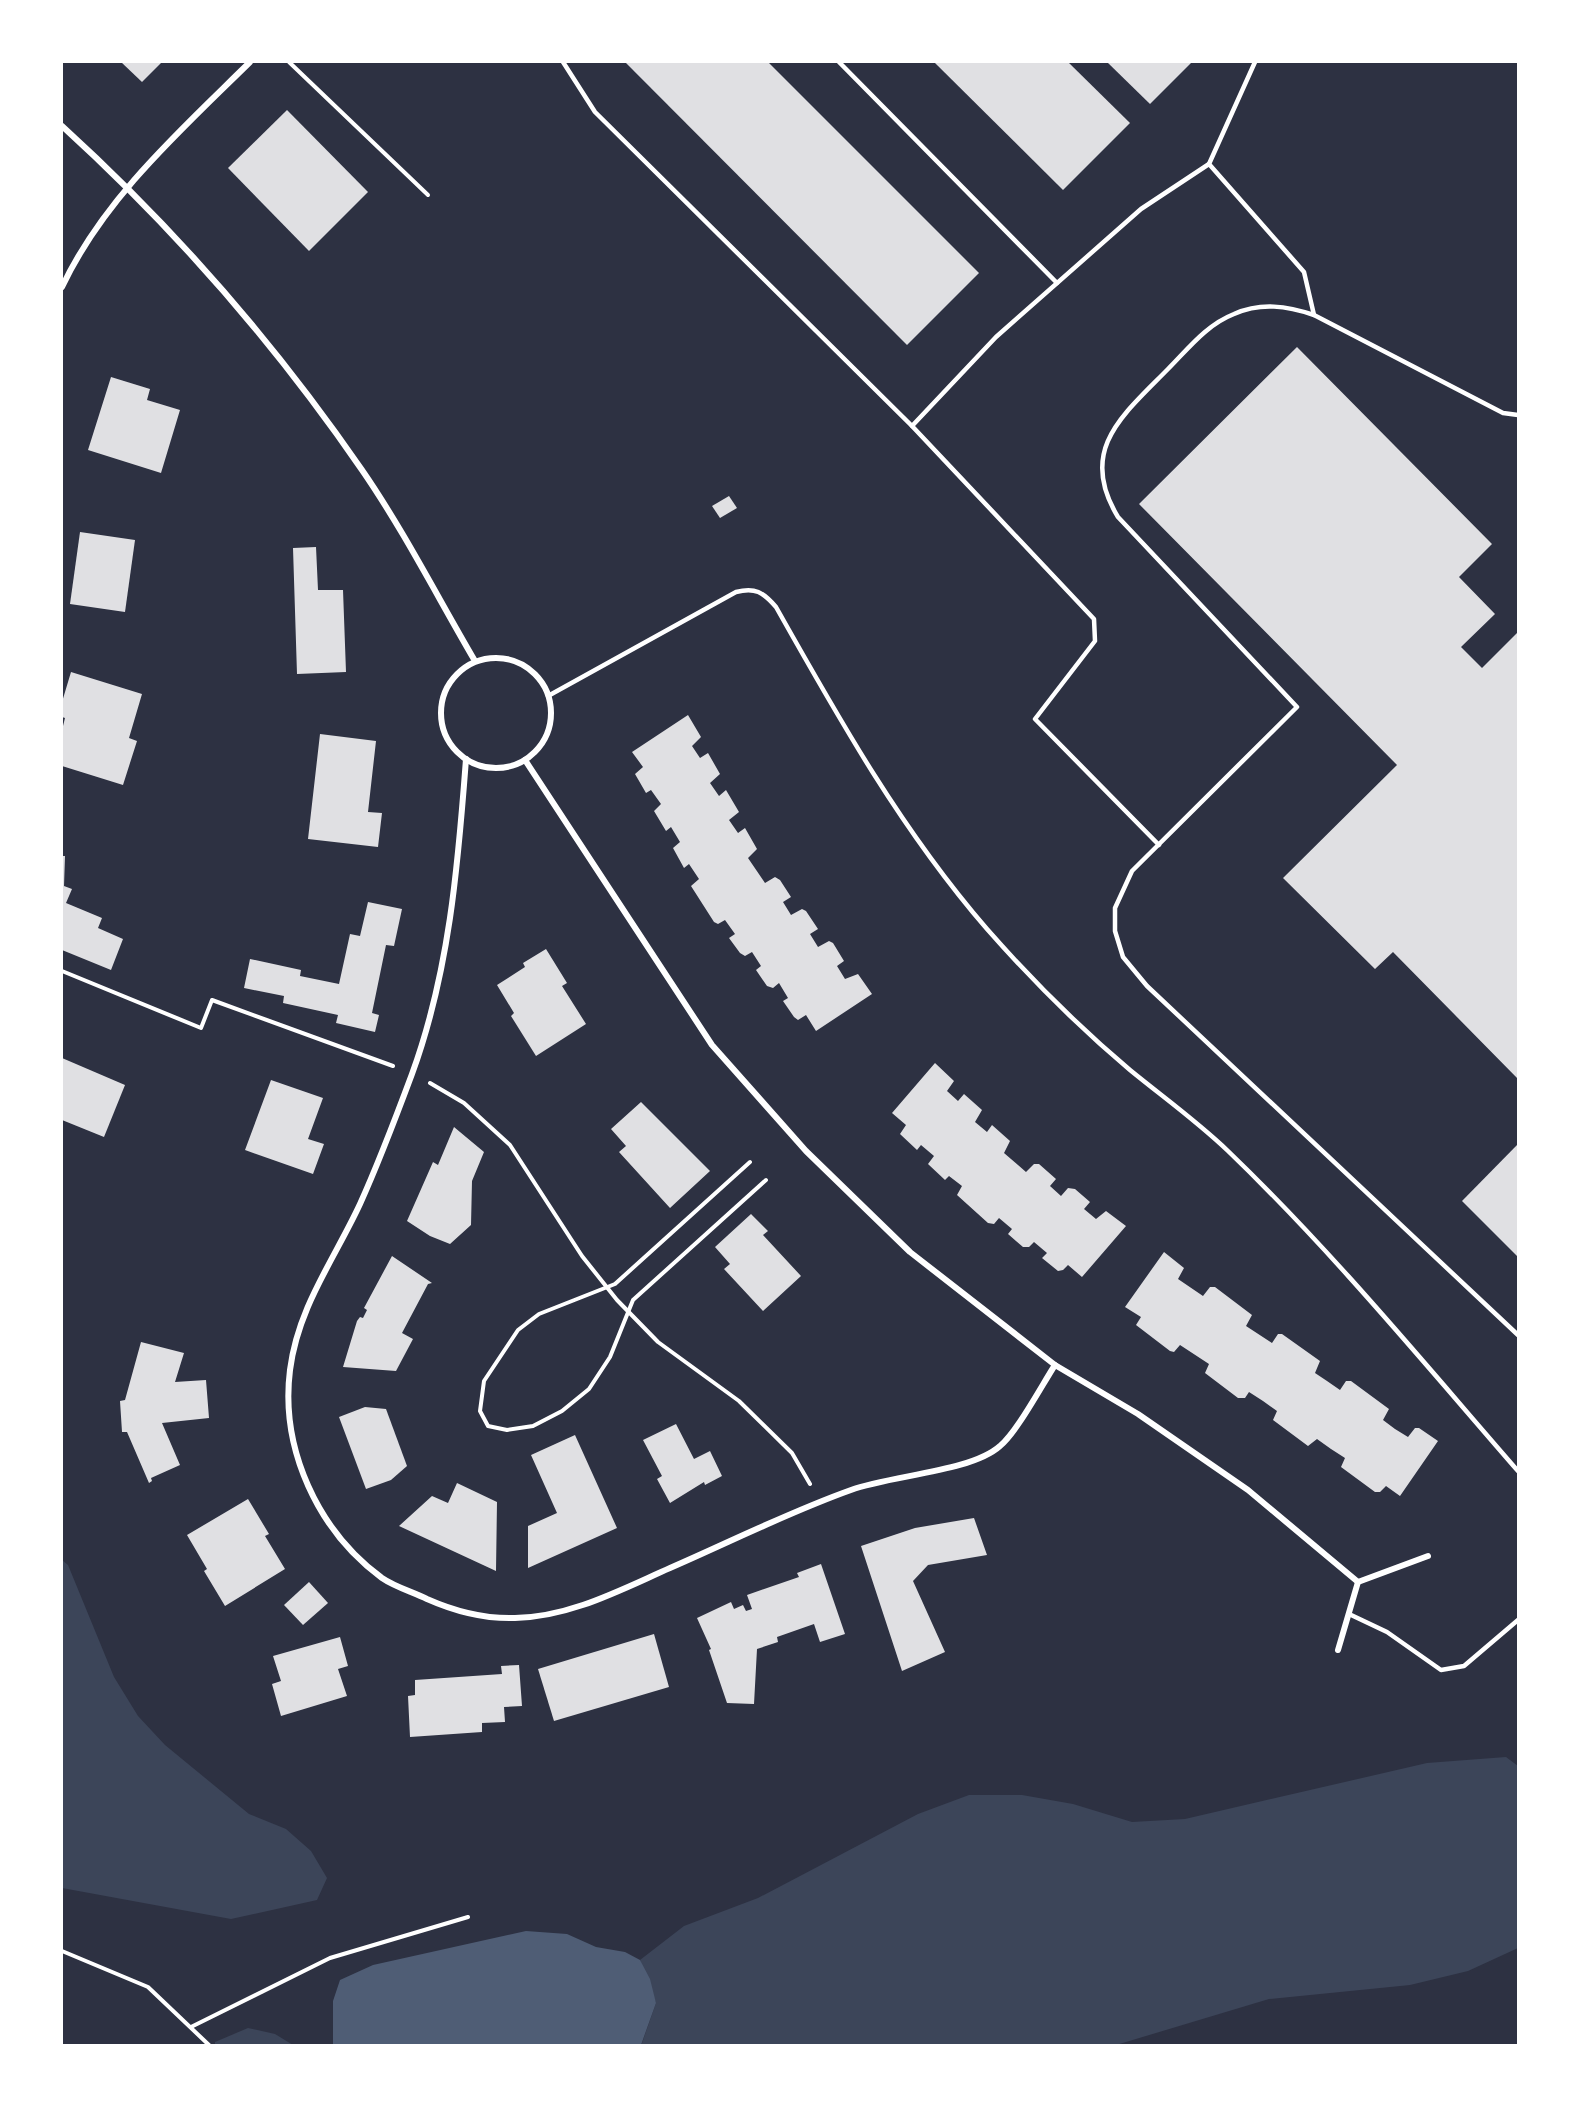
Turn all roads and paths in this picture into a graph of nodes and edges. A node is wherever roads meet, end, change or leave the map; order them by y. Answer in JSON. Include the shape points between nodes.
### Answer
{"nodes":[{"id":1,"x":250,"y":62,"type":"edge"},
{"id":2,"x":290,"y":62,"type":"edge"},
{"id":3,"x":562,"y":62,"type":"edge"},
{"id":4,"x":839,"y":62,"type":"edge"},
{"id":5,"x":1255,"y":62,"type":"edge"},
{"id":6,"x":62,"y":126,"type":"edge"},
{"id":7,"x":1209,"y":164,"type":"junction"},
{"id":8,"x":127,"y":188,"type":"junction"},
{"id":9,"x":428,"y":195,"type":"dead end"},
{"id":10,"x":1057,"y":283,"type":"junction"},
{"id":11,"x":62,"y":287,"type":"edge"},
{"id":12,"x":1314,"y":315,"type":"junction"},
{"id":13,"x":1518,"y":415,"type":"edge"},
{"id":14,"x":912,"y":426,"type":"junction"},
{"id":15,"x":475,"y":661,"type":"junction"},
{"id":16,"x":548,"y":696,"type":"junction"},
{"id":17,"x":466,"y":759,"type":"junction"},
{"id":18,"x":525,"y":760,"type":"junction"},
{"id":19,"x":1159,"y":845,"type":"junction"},
{"id":20,"x":62,"y":971,"type":"edge"},
{"id":21,"x":412,"y":1073,"type":"junction"},
{"id":22,"x":750,"y":1162,"type":"dead end"},
{"id":23,"x":766,"y":1180,"type":"dead end"},
{"id":24,"x":606,"y":1286,"type":"junction"},
{"id":25,"x":630,"y":1314,"type":"junction"},
{"id":26,"x":1518,"y":1335,"type":"edge"},
{"id":27,"x":1056,"y":1365,"type":"junction"},
{"id":28,"x":1518,"y":1471,"type":"edge"},
{"id":29,"x":820,"y":1502,"type":"junction"},
{"id":30,"x":1428,"y":1556,"type":"dead end"},
{"id":31,"x":1358,"y":1582,"type":"junction"},
{"id":32,"x":1349,"y":1614,"type":"junction"},
{"id":33,"x":1518,"y":1620,"type":"edge"},
{"id":34,"x":1338,"y":1650,"type":"dead end"},
{"id":35,"x":468,"y":1917,"type":"dead end"},
{"id":36,"x":62,"y":1951,"type":"edge"},
{"id":37,"x":191,"y":2027,"type":"junction"},
{"id":38,"x":210,"y":2046,"type":"edge"}],
"edges":[{"from":1,"to":8,"type":"street"},
{"from":2,"to":9,"type":"path"},
{"from":3,"to":14,"type":"lane","via":[[595,112]]},
{"from":4,"to":10,"type":"lane"},
{"from":5,"to":7,"type":"lane"},
{"from":6,"to":8,"type":"street"},
{"from":7,"to":10,"type":"lane","via":[[1141,209]]},
{"from":7,"to":12,"type":"lane","via":[[1304,272]]},
{"from":8,"to":11,"type":"street","via":[[77,255]]},
{"from":8,"to":15,"type":"street","via":[[228,296],[333,430],[387,510]]},
{"from":10,"to":14,"type":"lane","via":[[996,337]]},
{"from":12,"to":13,"type":"lane","via":[[1503,413]]},
{"from":12,"to":19,"type":"lane","via":[[1272,306],[1251,308],[1219,321],[1119,419],[1106,443],[1101,466],[1103,484],[1118,516],[1297,706]]},
{"from":14,"to":19,"type":"lane","via":[[1094,619],[1095,641],[1035,719]]},
{"from":15,"to":16,"type":"street","via":[[493,657],[511,660],[540,680]]},
{"from":15,"to":17,"type":"street","via":[[449,683],[442,699],[444,733]]},
{"from":16,"to":18,"type":"street","via":[[547,732]]},
{"from":16,"to":28,"type":"lane","via":[[736,592],[749,589],[765,595],[776,607],[859,754],[920,844],[986,928],[1055,1001],[1259,1182]]},
{"from":17,"to":18,"type":"street","via":[[495,768]]},
{"from":17,"to":21,"type":"street","via":[[449,929],[434,1005]]},
{"from":18,"to":27,"type":"street","via":[[712,1045],[798,1142],[910,1252]]},
{"from":19,"to":26,"type":"lane","via":[[1132,871],[1115,908],[1115,931],[1123,957],[1147,986]]},
{"from":20,"to":21,"type":"path","via":[[201,1029],[212,1000]]},
{"from":21,"to":24,"type":"path","via":[[464,1103],[510,1145]]},
{"from":21,"to":29,"type":"street","via":[[359,1205],[303,1314],[290,1371],[290,1422],[303,1473],[319,1510],[346,1547],[385,1580],[440,1605],[480,1616],[513,1619],[595,1602]]},
{"from":22,"to":24,"type":"path","via":[[615,1284]]},
{"from":23,"to":25,"type":"path","via":[[633,1300]]},
{"from":24,"to":25,"type":"path"},
{"from":24,"to":25,"type":"path","via":[[539,1314],[518,1330],[484,1382],[480,1411],[488,1426],[507,1430],[533,1426],[562,1411],[589,1389],[610,1357]]},
{"from":25,"to":29,"type":"path","via":[[658,1342],[739,1401],[792,1453]]},
{"from":27,"to":29,"type":"street","via":[[1002,1445],[987,1455],[855,1488]]},
{"from":27,"to":31,"type":"street","via":[[1138,1414],[1248,1490]]},
{"from":30,"to":31,"type":"street"},
{"from":31,"to":32,"type":"street"},
{"from":32,"to":33,"type":"lane","via":[[1387,1632],[1441,1670],[1464,1666]]},
{"from":32,"to":34,"type":"street"},
{"from":35,"to":37,"type":"path","via":[[330,1958]]},
{"from":36,"to":37,"type":"path","via":[[148,1988]]},
{"from":37,"to":38,"type":"path"}]}
